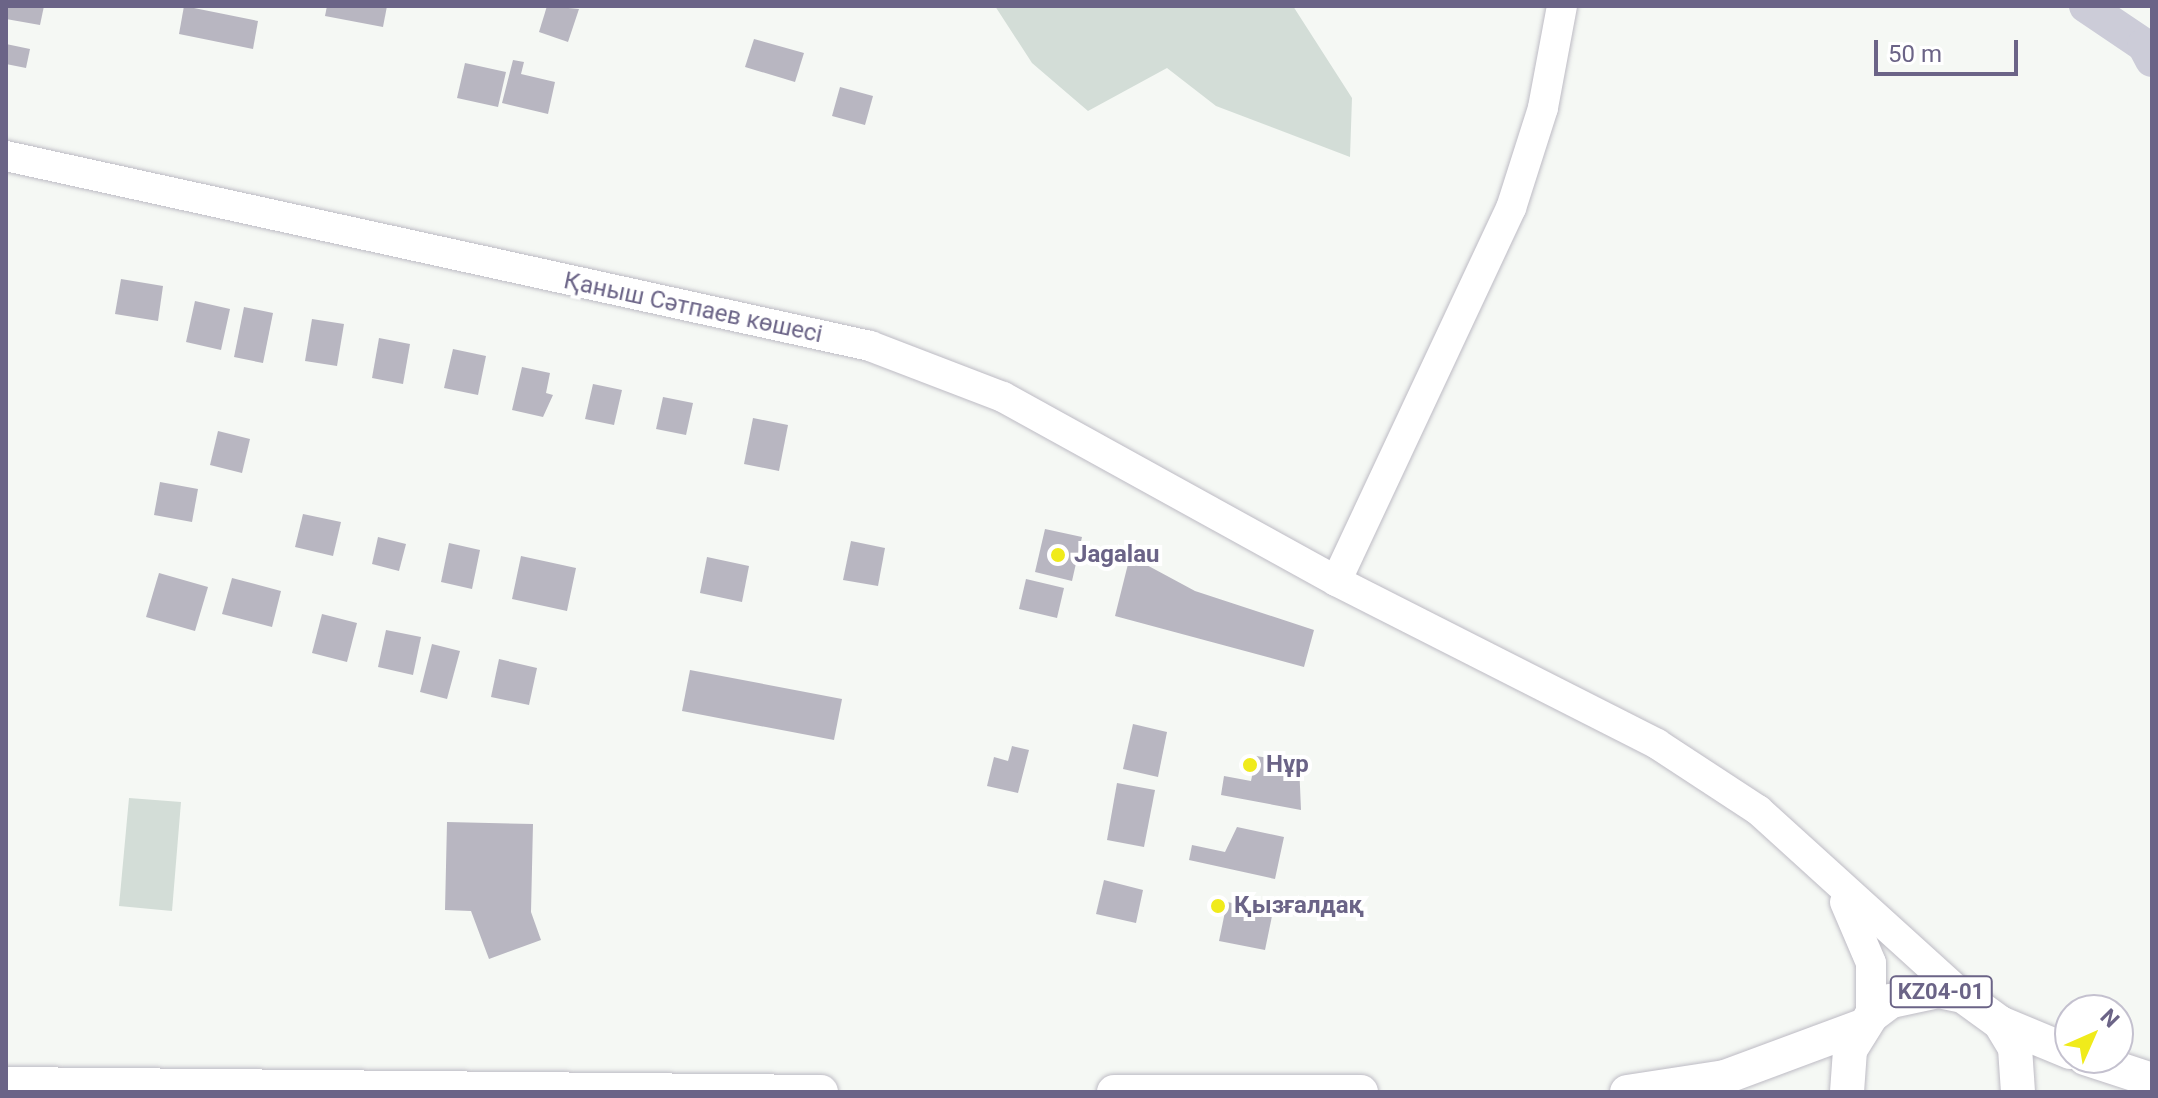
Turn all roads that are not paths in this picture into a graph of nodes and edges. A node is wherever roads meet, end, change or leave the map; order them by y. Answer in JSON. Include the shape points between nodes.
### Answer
{"nodes":[{"id":1,"x":1562,"y":6,"type":"edge"},
{"id":2,"x":6,"y":156,"type":"edge"},
{"id":3,"x":1336,"y":581,"type":"junction"},
{"id":4,"x":1832,"y":880,"type":"junction"},
{"id":5,"x":1963,"y":996,"type":"junction"},
{"id":6,"x":1867,"y":1021,"type":"junction"},
{"id":7,"x":2000,"y":1023,"type":"junction"},
{"id":8,"x":2054,"y":1045,"type":"edge"},
{"id":9,"x":6,"y":1084,"type":"edge"},
{"id":10,"x":644,"y":1091,"type":"edge"},
{"id":11,"x":821,"y":1092,"type":"edge"},
{"id":12,"x":1114,"y":1092,"type":"edge"},
{"id":13,"x":1361,"y":1092,"type":"edge"},
{"id":14,"x":1627,"y":1092,"type":"edge"},
{"id":15,"x":1847,"y":1092,"type":"edge"},
{"id":16,"x":2018,"y":1092,"type":"edge"}],
"edges":[{"from":1,"to":3,"type":"main road","via":[[1543,108],[1511,208]]},
{"from":2,"to":3,"type":"main road","name":"Қаныш Сәтпаев көшесі","via":[[870,346],[1003,397]]},
{"from":3,"to":4,"type":"main road","name":"Қаныш Сәтпаев көшесі","via":[[1657,744],[1758,810]]},
{"from":4,"to":5,"type":"main road"},
{"from":4,"to":6,"type":"main road","via":[[1863,931]]},
{"from":5,"to":6,"type":"main road","number":"KZ04-01","via":[[1914,993]]},
{"from":5,"to":7,"type":"main road","number":"KZ04-01"},
{"from":6,"to":14,"type":"main road","number":"KZ04-01","via":[[1725,1077]]},
{"from":6,"to":15,"type":"main road","number":"KZ04-01","via":[[1850,1050]]},
{"from":7,"to":8,"type":"main road","number":"KZ04-01"},
{"from":7,"to":16,"type":"main road","number":"KZ04-01","via":[[2015,1048]]},
{"from":9,"to":10,"type":"main road"},
{"from":10,"to":11,"type":"main road"},
{"from":12,"to":13,"type":"main road"}]}
